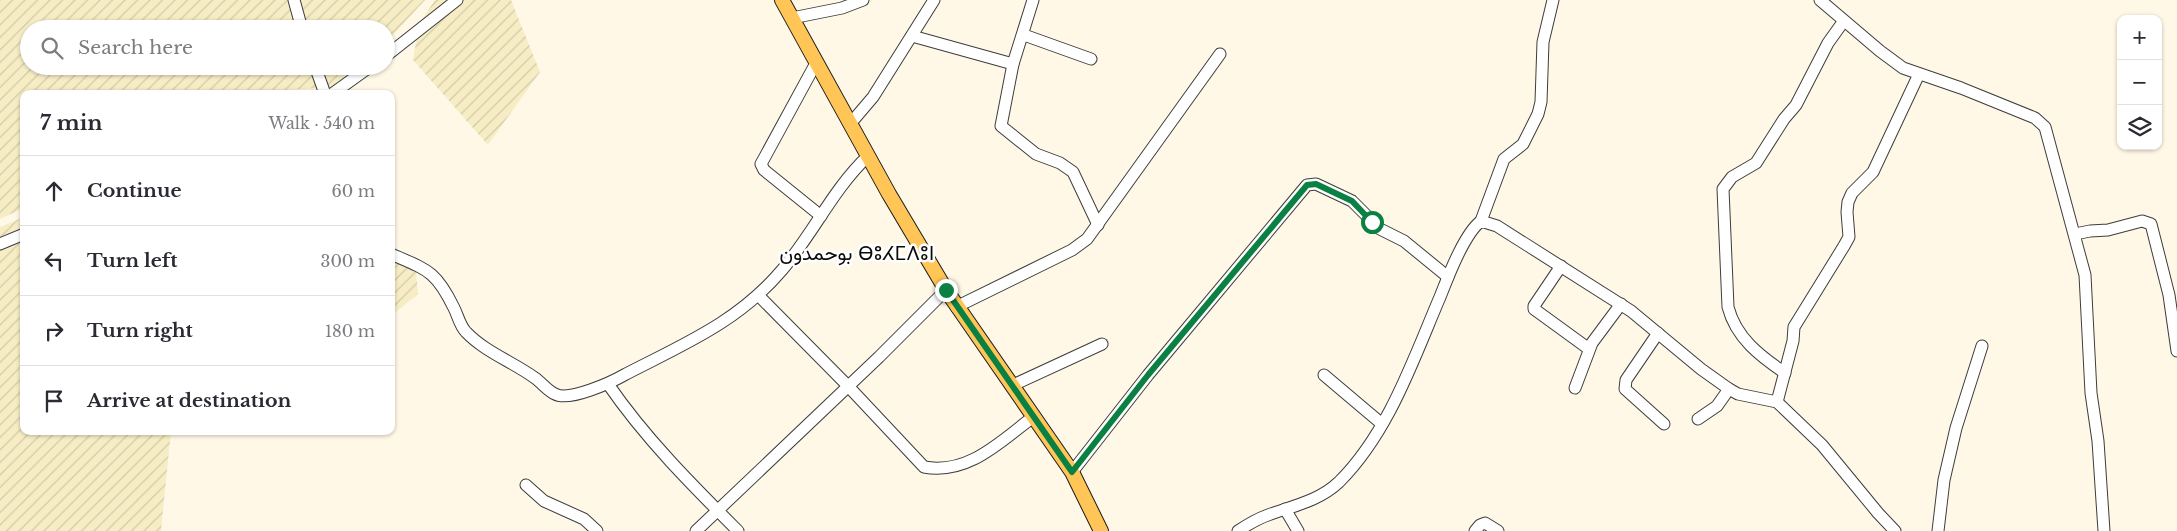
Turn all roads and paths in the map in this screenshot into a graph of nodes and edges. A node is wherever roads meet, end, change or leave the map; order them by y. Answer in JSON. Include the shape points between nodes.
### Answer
{"nodes":[{"id":1,"x":294,"y":0,"type":"edge"},
{"id":2,"x":457,"y":0,"type":"edge"},
{"id":3,"x":782,"y":0,"type":"edge"},
{"id":4,"x":863,"y":0,"type":"edge"},
{"id":5,"x":934,"y":0,"type":"edge"},
{"id":6,"x":1033,"y":0,"type":"edge"},
{"id":7,"x":1553,"y":0,"type":"edge"},
{"id":8,"x":1820,"y":0,"type":"edge"},
{"id":9,"x":792,"y":18,"type":"junction"},
{"id":10,"x":300,"y":20,"type":"edge"},
{"id":11,"x":1844,"y":22,"type":"junction"},
{"id":12,"x":1024,"y":35,"type":"junction"},
{"id":13,"x":912,"y":36,"type":"junction"},
{"id":14,"x":395,"y":49,"type":"edge"},
{"id":15,"x":1220,"y":54,"type":"dead end"},
{"id":16,"x":1091,"y":59,"type":"dead end"},
{"id":17,"x":816,"y":63,"type":"junction"},
{"id":18,"x":1013,"y":64,"type":"junction"},
{"id":19,"x":1919,"y":74,"type":"junction"},
{"id":20,"x":319,"y":75,"type":"edge"},
{"id":21,"x":358,"y":75,"type":"edge"},
{"id":22,"x":324,"y":90,"type":"edge"},
{"id":23,"x":338,"y":90,"type":"edge"},
{"id":24,"x":850,"y":124,"type":"junction"},
{"id":25,"x":868,"y":156,"type":"junction"},
{"id":26,"x":821,"y":216,"type":"junction"},
{"id":27,"x":1481,"y":221,"type":"junction"},
{"id":28,"x":1098,"y":225,"type":"junction"},
{"id":29,"x":2075,"y":234,"type":"junction"},
{"id":30,"x":20,"y":236,"type":"edge"},
{"id":31,"x":0,"y":244,"type":"edge"},
{"id":32,"x":395,"y":256,"type":"edge"},
{"id":33,"x":1561,"y":266,"type":"junction"},
{"id":34,"x":1448,"y":277,"type":"junction"},
{"id":35,"x":946,"y":290,"type":"junction"},
{"id":36,"x":759,"y":296,"type":"junction"},
{"id":37,"x":1621,"y":304,"type":"junction"},
{"id":38,"x":956,"y":307,"type":"junction"},
{"id":39,"x":1658,"y":333,"type":"junction"},
{"id":40,"x":1102,"y":344,"type":"dead end"},
{"id":41,"x":1982,"y":346,"type":"dead end"},
{"id":42,"x":1589,"y":349,"type":"junction"},
{"id":43,"x":2177,"y":351,"type":"edge"},
{"id":44,"x":1785,"y":374,"type":"junction"},
{"id":45,"x":1324,"y":376,"type":"dead end"},
{"id":46,"x":608,"y":384,"type":"junction"},
{"id":47,"x":847,"y":385,"type":"junction"},
{"id":48,"x":1011,"y":386,"type":"junction"},
{"id":49,"x":1574,"y":388,"type":"dead end"},
{"id":50,"x":1729,"y":390,"type":"junction"},
{"id":51,"x":1777,"y":402,"type":"junction"},
{"id":52,"x":1033,"y":417,"type":"junction"},
{"id":53,"x":1698,"y":419,"type":"dead end"},
{"id":54,"x":1382,"y":424,"type":"junction"},
{"id":55,"x":1664,"y":424,"type":"dead end"},
{"id":56,"x":1072,"y":472,"type":"junction"},
{"id":57,"x":526,"y":485,"type":"dead end"},
{"id":58,"x":1285,"y":509,"type":"junction"},
{"id":59,"x":718,"y":510,"type":"junction"},
{"id":60,"x":598,"y":531,"type":"edge"},
{"id":61,"x":696,"y":531,"type":"edge"},
{"id":62,"x":738,"y":531,"type":"edge"},
{"id":63,"x":1101,"y":531,"type":"edge"},
{"id":64,"x":1238,"y":531,"type":"edge"},
{"id":65,"x":1298,"y":531,"type":"edge"},
{"id":66,"x":1475,"y":531,"type":"edge"},
{"id":67,"x":1498,"y":531,"type":"edge"},
{"id":68,"x":1895,"y":531,"type":"edge"},
{"id":69,"x":1938,"y":531,"type":"edge"},
{"id":70,"x":2104,"y":531,"type":"edge"}],
"edges":[{"from":1,"to":10,"type":"street"},
{"from":2,"to":14,"type":"street"},
{"from":3,"to":9,"type":"main road"},
{"from":4,"to":9,"type":"street","via":[[842,8]]},
{"from":5,"to":13,"type":"street"},
{"from":6,"to":12,"type":"street"},
{"from":7,"to":27,"type":"street","via":[[1543,42],[1538,114],[1523,144],[1504,159]]},
{"from":8,"to":11,"type":"street"},
{"from":9,"to":17,"type":"main road"},
{"from":11,"to":19,"type":"street","via":[[1903,68]]},
{"from":11,"to":44,"type":"street","via":[[1825,48],[1796,105],[1756,163],[1732,177],[1723,189],[1727,298],[1731,320],[1757,354]]},
{"from":12,"to":16,"type":"street"},
{"from":12,"to":18,"type":"street"},
{"from":13,"to":18,"type":"street"},
{"from":13,"to":24,"type":"street"},
{"from":15,"to":28,"type":"street"},
{"from":17,"to":24,"type":"main road"},
{"from":17,"to":26,"type":"street","via":[[762,164],[764,170]]},
{"from":18,"to":28,"type":"street","via":[[1001,126],[1036,154],[1073,172]]},
{"from":19,"to":29,"type":"street","via":[[2041,122],[2048,134]]},
{"from":19,"to":44,"type":"street","via":[[1873,172],[1848,202],[1849,237],[1794,327]]},
{"from":20,"to":22,"type":"street"},
{"from":21,"to":23,"type":"street"},
{"from":24,"to":25,"type":"main road"},
{"from":25,"to":26,"type":"street","via":[[846,180]]},
{"from":25,"to":35,"type":"main road"},
{"from":26,"to":36,"type":"street"},
{"from":27,"to":33,"type":"street","via":[[1498,226]]},
{"from":27,"to":34,"type":"street","via":[[1472,230]]},
{"from":28,"to":38,"type":"street","via":[[1072,250]]},
{"from":29,"to":43,"type":"street","via":[[2108,230],[2142,220],[2151,224],[2169,294]]},
{"from":29,"to":70,"type":"street","via":[[2086,275],[2091,393]]},
{"from":30,"to":31,"type":"street"},
{"from":32,"to":46,"type":"street","via":[[426,269],[444,288],[464,331],[555,394],[563,397]]},
{"from":33,"to":37,"type":"street"},
{"from":33,"to":42,"type":"street","via":[[1534,309]]},
{"from":34,"to":54,"type":"street","via":[[1404,382]]},
{"from":34,"to":56,"type":"street","via":[[1404,241],[1380,229],[1352,201],[1316,184],[1307,185],[1148,375]]},
{"from":35,"to":38,"type":"main road"},
{"from":35,"to":47,"type":"street"},
{"from":36,"to":46,"type":"street","via":[[725,322]]},
{"from":36,"to":47,"type":"street"},
{"from":37,"to":39,"type":"street"},
{"from":37,"to":42,"type":"street"},
{"from":38,"to":48,"type":"main road"},
{"from":39,"to":50,"type":"street"},
{"from":39,"to":55,"type":"street","via":[[1626,380],[1625,389]]},
{"from":40,"to":48,"type":"street"},
{"from":41,"to":69,"type":"street","via":[[1944,480]]},
{"from":42,"to":49,"type":"street"},
{"from":44,"to":51,"type":"street"},
{"from":45,"to":54,"type":"street"},
{"from":46,"to":59,"type":"street","via":[[653,442]]},
{"from":47,"to":52,"type":"street","via":[[920,465],[933,469],[972,461]]},
{"from":47,"to":59,"type":"street"},
{"from":48,"to":52,"type":"main road"},
{"from":50,"to":51,"type":"street"},
{"from":50,"to":53,"type":"street","via":[[1717,406]]},
{"from":51,"to":68,"type":"street","via":[[1822,445]]},
{"from":52,"to":56,"type":"main road"},
{"from":54,"to":58,"type":"street","via":[[1330,490]]},
{"from":56,"to":63,"type":"main road"},
{"from":57,"to":60,"type":"street","via":[[550,505],[584,519]]},
{"from":58,"to":64,"type":"street"},
{"from":58,"to":65,"type":"street"},
{"from":59,"to":61,"type":"street"},
{"from":59,"to":62,"type":"street"},
{"from":66,"to":67,"type":"street","via":[[1485,523]]}]}
